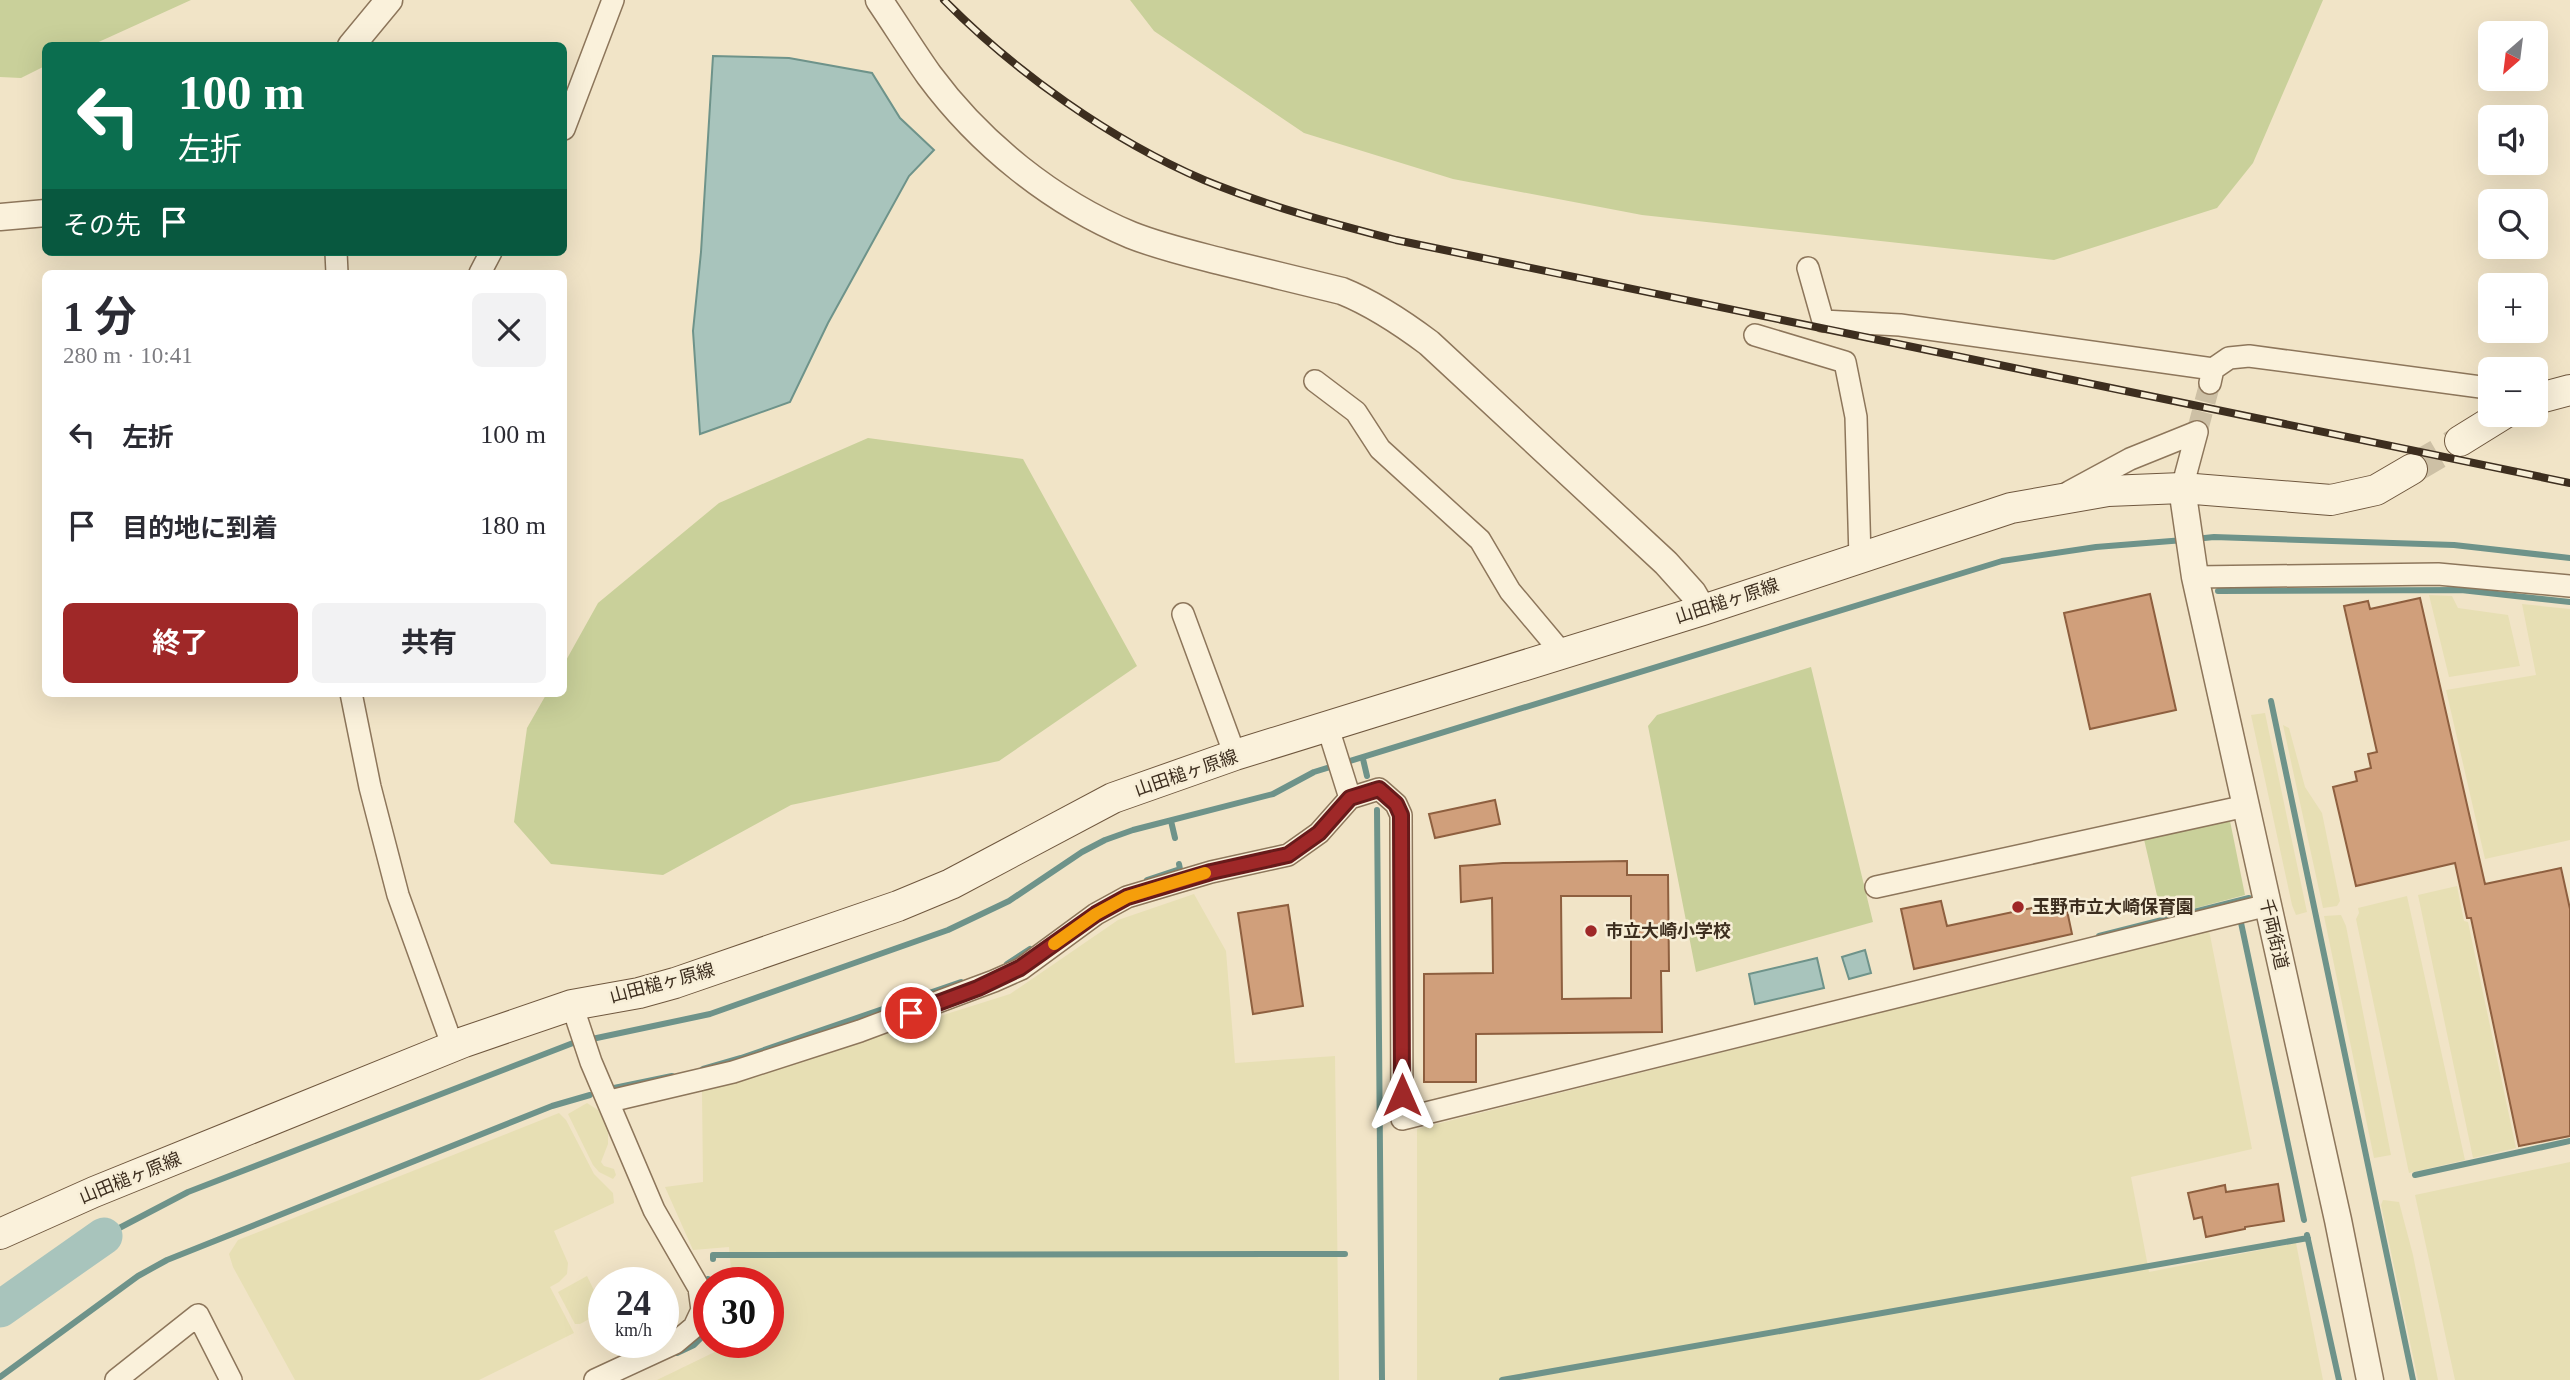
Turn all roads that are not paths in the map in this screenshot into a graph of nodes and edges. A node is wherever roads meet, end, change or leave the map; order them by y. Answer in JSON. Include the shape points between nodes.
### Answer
{"nodes":[{"id":1,"x":389,"y":0,"type":"edge"},
{"id":2,"x":613,"y":0,"type":"edge"},
{"id":3,"x":879,"y":0,"type":"edge"},
{"id":4,"x":359,"y":41,"type":"edge"},
{"id":5,"x":567,"y":121,"type":"edge"},
{"id":6,"x":42,"y":213,"type":"edge"},
{"id":7,"x":0,"y":217,"type":"edge"},
{"id":8,"x":1808,"y":268,"type":"dead end"},
{"id":9,"x":1755,"y":335,"type":"dead end"},
{"id":10,"x":1315,"y":381,"type":"dead end"},
{"id":11,"x":2478,"y":387,"type":"edge"},
{"id":12,"x":2570,"y":390,"type":"edge"},
{"id":13,"x":2548,"y":396,"type":"edge"},
{"id":14,"x":2483,"y":427,"type":"edge"},
{"id":15,"x":2460,"y":441,"type":"tunnel mouth"},
{"id":16,"x":2412,"y":470,"type":"tunnel mouth"},
{"id":17,"x":2056,"y":500,"type":"junction"},
{"id":18,"x":2183,"y":502,"type":"junction"},
{"id":19,"x":1860,"y":558,"type":"junction"},
{"id":20,"x":2194,"y":570,"type":"junction"},
{"id":21,"x":2570,"y":586,"type":"edge"},
{"id":22,"x":1703,"y":610,"type":"junction"},
{"id":23,"x":1183,"y":614,"type":"dead end"},
{"id":24,"x":1562,"y":653,"type":"junction"},
{"id":25,"x":352,"y":697,"type":"edge"},
{"id":26,"x":1328,"y":729,"type":"junction"},
{"id":27,"x":1235,"y":755,"type":"junction"},
{"id":28,"x":1348,"y":791,"type":"junction"},
{"id":29,"x":2246,"y":806,"type":"junction"},
{"id":30,"x":1876,"y":887,"type":"dead end"},
{"id":31,"x":2268,"y":905,"type":"junction"},
{"id":32,"x":574,"y":1011,"type":"junction"},
{"id":33,"x":453,"y":1047,"type":"junction"},
{"id":34,"x":610,"y":1101,"type":"junction"},
{"id":35,"x":0,"y":1234,"type":"edge"},
{"id":36,"x":116,"y":1380,"type":"edge"},
{"id":37,"x":231,"y":1380,"type":"edge"},
{"id":38,"x":595,"y":1380,"type":"edge"},
{"id":39,"x":2370,"y":1380,"type":"edge"}],
"edges":[{"from":1,"to":4,"type":"street"},
{"from":2,"to":5,"type":"street"},
{"from":3,"to":22,"type":"street","via":[[936,83],[1005,157],[1042,186],[1131,235],[1342,291],[1394,316],[1429,342],[1665,563]]},
{"from":6,"to":7,"type":"street"},
{"from":8,"to":11,"type":"street","via":[[1823,320],[1899,325],[2211,376],[2230,358],[2249,356]]},
{"from":9,"to":19,"type":"street","via":[[1845,362],[1856,417]]},
{"from":10,"to":24,"type":"street","via":[[1356,412],[1380,449],[1480,540],[1510,591]]},
{"from":12,"to":13,"type":"main road"},
{"from":14,"to":15,"type":"main road"},
{"from":16,"to":18,"type":"main road","name":"山田槌ヶ原線","via":[[2376,490],[2332,500]]},
{"from":17,"to":18,"type":"main road","name":"山田槌ヶ原線","via":[[2108,491]]},
{"from":17,"to":18,"type":"street","via":[[2130,459],[2197,432]]},
{"from":17,"to":19,"type":"main road","name":"山田槌ヶ原線","via":[[2011,508]]},
{"from":18,"to":20,"type":"street","name":"千両街道"},
{"from":19,"to":22,"type":"main road","name":"山田槌ヶ原線"},
{"from":20,"to":21,"type":"street","via":[[2438,574]]},
{"from":20,"to":29,"type":"street","name":"千両街道"},
{"from":22,"to":24,"type":"main road","name":"山田槌ヶ原線"},
{"from":23,"to":27,"type":"street"},
{"from":24,"to":26,"type":"main road","name":"山田槌ヶ原線"},
{"from":25,"to":33,"type":"street","via":[[398,895]]},
{"from":26,"to":27,"type":"main road","name":"山田槌ヶ原線"},
{"from":26,"to":28,"type":"street"},
{"from":27,"to":32,"type":"main road","name":"山田槌ヶ原線","via":[[1113,798],[951,884],[898,906],[675,983]]},
{"from":28,"to":31,"type":"street","via":[[1379,789],[1401,815],[1402,1119]]},
{"from":28,"to":34,"type":"street","via":[[1319,833],[1288,855],[1127,897],[993,981],[733,1073]]},
{"from":29,"to":30,"type":"street"},
{"from":29,"to":31,"type":"street","name":"千両街道"},
{"from":31,"to":39,"type":"street","name":"千両街道"},
{"from":32,"to":33,"type":"main road","name":"山田槌ヶ原線"},
{"from":32,"to":34,"type":"street"},
{"from":33,"to":35,"type":"main road","name":"山田槌ヶ原線"},
{"from":34,"to":38,"type":"street","via":[[653,1210],[699,1288],[702,1310],[694,1327],[675,1343]]},
{"from":36,"to":37,"type":"street","via":[[198,1315]]}]}
